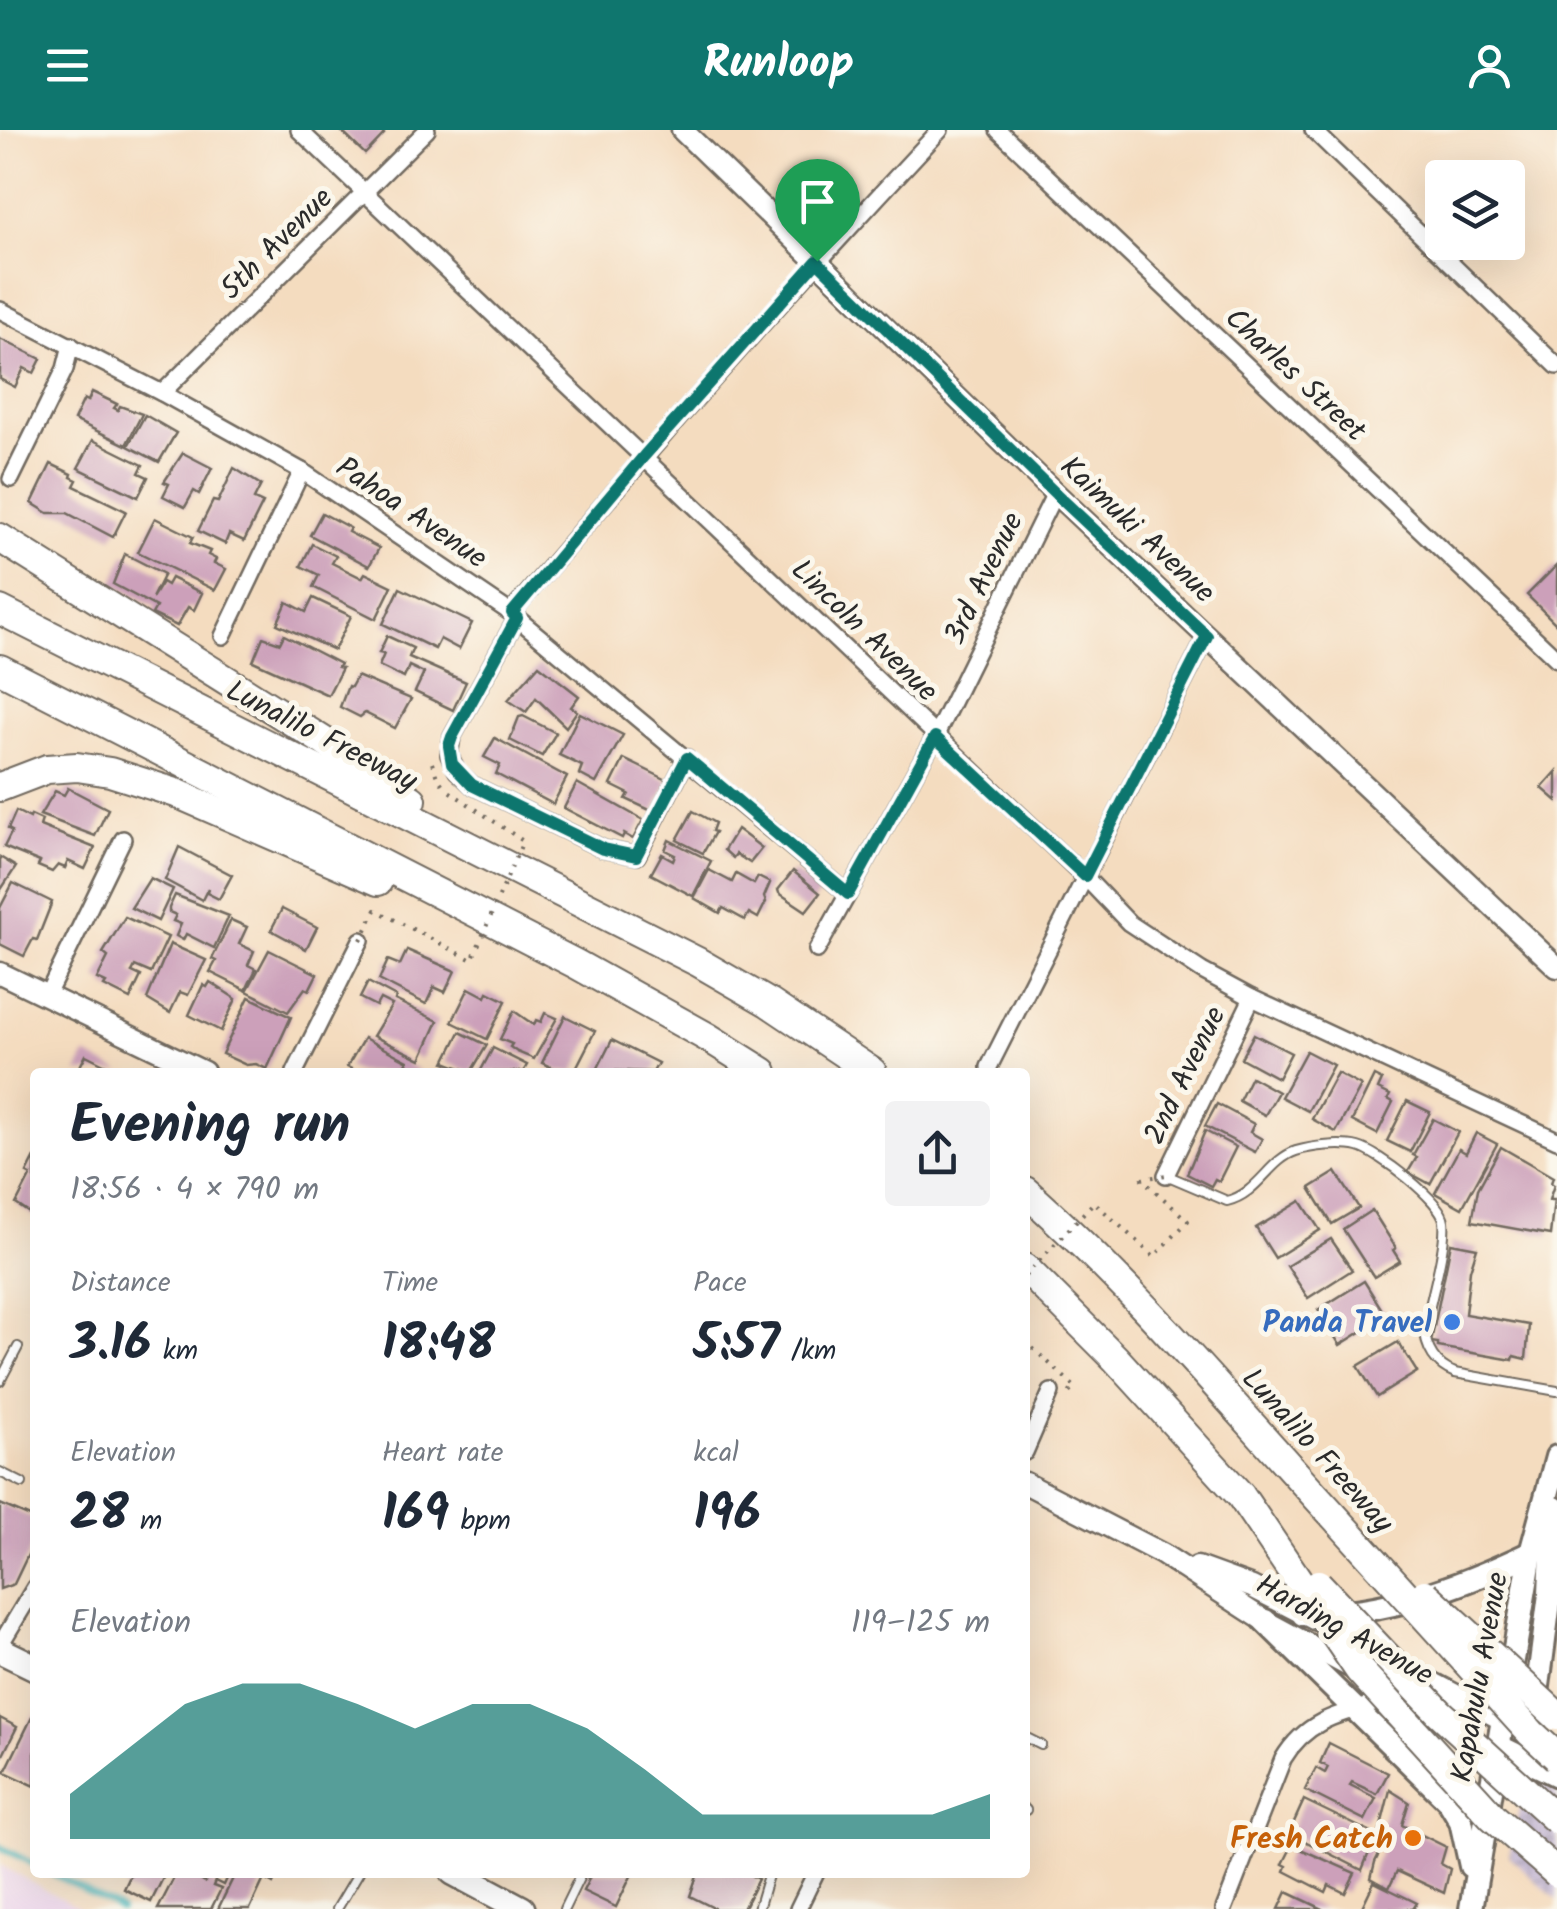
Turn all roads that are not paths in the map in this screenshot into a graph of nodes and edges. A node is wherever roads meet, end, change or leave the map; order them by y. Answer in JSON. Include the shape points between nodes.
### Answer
{"nodes":[{"id":1,"x":299,"y":130,"type":"edge"},
{"id":2,"x":427,"y":130,"type":"edge"},
{"id":3,"x":682,"y":130,"type":"edge"},
{"id":4,"x":940,"y":130,"type":"edge"},
{"id":5,"x":998,"y":130,"type":"edge"},
{"id":6,"x":1313,"y":130,"type":"edge"},
{"id":7,"x":366,"y":192,"type":"junction"},
{"id":8,"x":817,"y":261,"type":"junction"},
{"id":9,"x":0,"y":310,"type":"edge"},
{"id":10,"x":71,"y":346,"type":"junction"},
{"id":11,"x":1557,"y":366,"type":"edge"},
{"id":12,"x":162,"y":393,"type":"junction"},
{"id":13,"x":644,"y":456,"type":"junction"},
{"id":14,"x":302,"y":471,"type":"junction"},
{"id":15,"x":11,"y":479,"type":"dead end"},
{"id":16,"x":1055,"y":493,"type":"junction"},
{"id":17,"x":0,"y":538,"type":"edge"},
{"id":18,"x":0,"y":610,"type":"edge"},
{"id":19,"x":514,"y":616,"type":"junction"},
{"id":20,"x":222,"y":636,"type":"dead end"},
{"id":21,"x":1207,"y":636,"type":"junction"},
{"id":22,"x":1557,"y":659,"type":"edge"},
{"id":23,"x":0,"y":669,"type":"edge"},
{"id":24,"x":935,"y":737,"type":"junction"},
{"id":25,"x":687,"y":758,"type":"junction"},
{"id":26,"x":0,"y":787,"type":"edge"},
{"id":27,"x":123,"y":840,"type":"dead end"},
{"id":28,"x":526,"y":874,"type":"junction"},
{"id":29,"x":1085,"y":876,"type":"junction"},
{"id":30,"x":848,"y":894,"type":"junction"},
{"id":31,"x":361,"y":940,"type":"road end"},
{"id":32,"x":817,"y":950,"type":"dead end"},
{"id":33,"x":576,"y":964,"type":"junction"},
{"id":34,"x":1557,"y":967,"type":"edge"},
{"id":35,"x":0,"y":973,"type":"edge"},
{"id":36,"x":47,"y":995,"type":"junction"},
{"id":37,"x":1252,"y":998,"type":"junction"},
{"id":38,"x":196,"y":1068,"type":"edge"},
{"id":39,"x":297,"y":1068,"type":"edge"},
{"id":40,"x":757,"y":1068,"type":"edge"},
{"id":41,"x":866,"y":1068,"type":"edge"},
{"id":42,"x":989,"y":1068,"type":"dead end"},
{"id":43,"x":1557,"y":1140,"type":"edge"},
{"id":44,"x":1166,"y":1176,"type":"joint"},
{"id":45,"x":1030,"y":1195,"type":"edge"},
{"id":46,"x":1030,"y":1273,"type":"edge"},
{"id":47,"x":18,"y":1346,"type":"dead end"},
{"id":48,"x":0,"y":1380,"type":"edge"},
{"id":49,"x":1557,"y":1391,"type":"edge"},
{"id":50,"x":1050,"y":1392,"type":"dead end"},
{"id":51,"x":1030,"y":1440,"type":"edge"},
{"id":52,"x":1556,"y":1463,"type":"edge"},
{"id":53,"x":0,"y":1472,"type":"edge"},
{"id":54,"x":22,"y":1482,"type":"dead end"},
{"id":55,"x":1030,"y":1485,"type":"edge"},
{"id":56,"x":1241,"y":1496,"type":"junction"},
{"id":57,"x":1333,"y":1515,"type":"junction"},
{"id":58,"x":1531,"y":1553,"type":"junction"},
{"id":59,"x":1162,"y":1554,"type":"junction"},
{"id":60,"x":30,"y":1595,"type":"edge"},
{"id":61,"x":1303,"y":1614,"type":"junction"},
{"id":62,"x":1265,"y":1621,"type":"junction"},
{"id":63,"x":0,"y":1648,"type":"edge"},
{"id":64,"x":30,"y":1664,"type":"edge"},
{"id":65,"x":1402,"y":1696,"type":"junction"},
{"id":66,"x":1354,"y":1710,"type":"junction"},
{"id":67,"x":1548,"y":1710,"type":"edge"},
{"id":68,"x":1512,"y":1724,"type":"junction"},
{"id":69,"x":1557,"y":1733,"type":"edge"},
{"id":70,"x":1030,"y":1740,"type":"edge"},
{"id":71,"x":1040,"y":1745,"type":"dead end"},
{"id":72,"x":1498,"y":1746,"type":"junction"},
{"id":73,"x":1557,"y":1746,"type":"edge"},
{"id":74,"x":1557,"y":1757,"type":"edge"},
{"id":75,"x":1557,"y":1775,"type":"edge"},
{"id":76,"x":1557,"y":1820,"type":"edge"},
{"id":77,"x":1557,"y":1873,"type":"edge"},
{"id":78,"x":355,"y":1878,"type":"edge"},
{"id":79,"x":579,"y":1878,"type":"edge"},
{"id":80,"x":767,"y":1878,"type":"edge"},
{"id":81,"x":813,"y":1878,"type":"edge"},
{"id":82,"x":487,"y":1880,"type":"edge"},
{"id":83,"x":1474,"y":1885,"type":"junction"},
{"id":84,"x":337,"y":1909,"type":"edge"},
{"id":85,"x":522,"y":1909,"type":"edge"},
{"id":86,"x":564,"y":1909,"type":"edge"},
{"id":87,"x":758,"y":1909,"type":"edge"},
{"id":88,"x":798,"y":1909,"type":"edge"},
{"id":89,"x":1224,"y":1909,"type":"edge"},
{"id":90,"x":1471,"y":1909,"type":"edge"}],
"edges":[{"from":1,"to":7,"type":"street","name":"Lincoln Avenue"},
{"from":2,"to":7,"type":"street","name":"5th Avenue"},
{"from":3,"to":8,"type":"street","name":"Kaimuki Avenue"},
{"from":4,"to":8,"type":"street"},
{"from":5,"to":22,"type":"street","name":"Charles Street"},
{"from":6,"to":11,"type":"street"},
{"from":7,"to":12,"type":"street","name":"5th Avenue"},
{"from":7,"to":13,"type":"street","name":"Lincoln Avenue"},
{"from":8,"to":13,"type":"street"},
{"from":8,"to":16,"type":"street","name":"Kaimuki Avenue"},
{"from":9,"to":10,"type":"street","name":"Pahoa Avenue"},
{"from":10,"to":12,"type":"street","name":"Pahoa Avenue"},
{"from":10,"to":15,"type":"street"},
{"from":12,"to":14,"type":"street","name":"Pahoa Avenue"},
{"from":13,"to":19,"type":"street"},
{"from":13,"to":24,"type":"street","name":"Lincoln Avenue"},
{"from":14,"to":19,"type":"street","name":"Pahoa Avenue"},
{"from":14,"to":20,"type":"street"},
{"from":16,"to":21,"type":"street","name":"Kaimuki Avenue"},
{"from":16,"to":24,"type":"street","name":"3rd Avenue"},
{"from":17,"to":28,"type":"highway"},
{"from":18,"to":28,"type":"highway","name":"Lunalilo Freeway"},
{"from":19,"to":25,"type":"street","name":"Pahoa Avenue"},
{"from":19,"to":25,"type":"street","via":[[449,746],[452,764],[472,785],[603,849],[636,856]]},
{"from":21,"to":29,"type":"street"},
{"from":21,"to":34,"type":"street","name":"Kaimuki Avenue"},
{"from":23,"to":33,"type":"highway"},
{"from":24,"to":29,"type":"street","name":"Lincoln Avenue"},
{"from":24,"to":30,"type":"street","name":"3rd Avenue"},
{"from":25,"to":30,"type":"street","name":"Pahoa Avenue"},
{"from":26,"to":33,"type":"highway","via":[[62,768],[126,777]]},
{"from":27,"to":36,"type":"street"},
{"from":28,"to":41,"type":"highway","name":"Lunalilo Freeway","via":[[712,970]]},
{"from":29,"to":37,"type":"street","name":"Lincoln Avenue","via":[[1129,924]]},
{"from":29,"to":42,"type":"street"},
{"from":30,"to":32,"type":"street","name":"3rd Avenue"},
{"from":31,"to":39,"type":"street"},
{"from":33,"to":40,"type":"highway"},
{"from":35,"to":36,"type":"street"},
{"from":36,"to":38,"type":"street"},
{"from":37,"to":43,"type":"street","name":"Lincoln Avenue"},
{"from":37,"to":44,"type":"street","name":"2nd Avenue"},
{"from":44,"to":49,"type":"lane","via":[[1228,1201],[1242,1197],[1292,1152],[1335,1146],[1368,1151],[1442,1213],[1425,1328],[1433,1356],[1455,1373]]},
{"from":45,"to":57,"type":"highway","name":"Lunalilo Freeway","via":[[1147,1308]]},
{"from":46,"to":56,"type":"highway"},
{"from":47,"to":48,"type":"lane"},
{"from":50,"to":51,"type":"street"},
{"from":52,"to":58,"type":"main road","name":"Kapahulu Avenue"},
{"from":52,"to":67,"type":"main road"},
{"from":53,"to":54,"type":"lane"},
{"from":55,"to":59,"type":"street","name":"Harding Avenue"},
{"from":56,"to":76,"type":"highway","bridge":true,"via":[[1439,1712]]},
{"from":56,"to":77,"type":"highway","bridge":true,"via":[[1359,1670],[1492,1816]]},
{"from":57,"to":67,"type":"highway","bridge":true},
{"from":57,"to":74,"type":"highway","name":"Lunalilo Freeway","bridge":true},
{"from":58,"to":61,"type":"main road","via":[[1428,1594],[1362,1611]]},
{"from":58,"to":68,"type":"main road","name":"Kapahulu Avenue"},
{"from":59,"to":61,"type":"street","name":"Harding Avenue"},
{"from":59,"to":62,"type":"street","name":"Harding Avenue"},
{"from":60,"to":63,"type":"street"},
{"from":61,"to":68,"type":"street","name":"Harding Avenue"},
{"from":62,"to":65,"type":"street","name":"Harding Avenue"},
{"from":62,"to":66,"type":"main road"},
{"from":63,"to":64,"type":"main road"},
{"from":65,"to":66,"type":"street"},
{"from":65,"to":72,"type":"street","name":"Harding Avenue"},
{"from":66,"to":83,"type":"main road","via":[[1449,1801],[1461,1820]]},
{"from":66,"to":89,"type":"street","via":[[1294,1739]]},
{"from":67,"to":68,"type":"main road"},
{"from":67,"to":69,"type":"main road"},
{"from":68,"to":72,"type":"main road"},
{"from":68,"to":73,"type":"main road","name":"Harding Avenue"},
{"from":70,"to":71,"type":"lane"},
{"from":72,"to":75,"type":"main road","name":"Harding Avenue"},
{"from":72,"to":83,"type":"main road","name":"Kapahulu Avenue"},
{"from":78,"to":84,"type":"lane"},
{"from":79,"to":86,"type":"lane"},
{"from":80,"to":87,"type":"lane"},
{"from":81,"to":88,"type":"street"},
{"from":82,"to":85,"type":"main road"},
{"from":83,"to":90,"type":"main road","name":"Kapahulu Avenue"}]}
